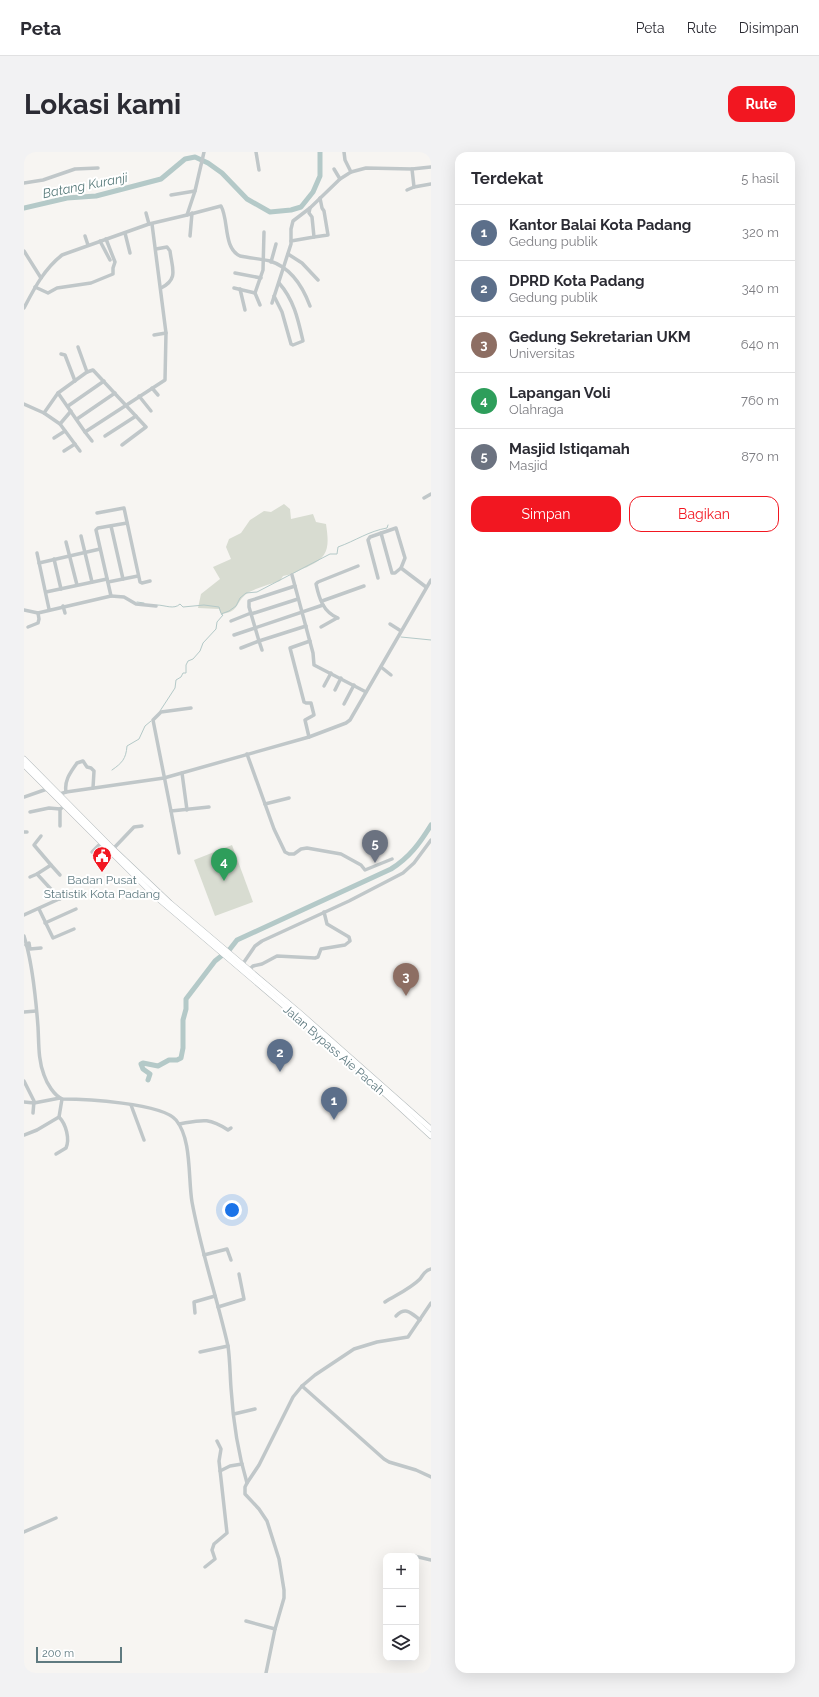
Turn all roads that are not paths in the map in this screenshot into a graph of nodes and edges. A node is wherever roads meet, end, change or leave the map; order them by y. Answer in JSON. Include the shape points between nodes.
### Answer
{"nodes":[{"id":1,"x":256,"y":152,"type":"edge"},
{"id":2,"x":344,"y":152,"type":"edge"},
{"id":3,"x":204,"y":153,"type":"edge"},
{"id":4,"x":431,"y":167,"type":"edge"},
{"id":5,"x":98,"y":168,"type":"dead end"},
{"id":6,"x":334,"y":169,"type":"dead end"},
{"id":7,"x":412,"y":169,"type":"junction"},
{"id":8,"x":259,"y":170,"type":"dead end"},
{"id":9,"x":351,"y":172,"type":"junction"},
{"id":10,"x":340,"y":179,"type":"junction"},
{"id":11,"x":24,"y":183,"type":"edge"},
{"id":12,"x":431,"y":184,"type":"edge"},
{"id":13,"x":414,"y":187,"type":"junction"},
{"id":14,"x":406,"y":190,"type":"dead end"},
{"id":15,"x":196,"y":191,"type":"junction"},
{"id":16,"x":171,"y":195,"type":"dead end"},
{"id":17,"x":320,"y":198,"type":"junction"},
{"id":18,"x":310,"y":208,"type":"junction"},
{"id":19,"x":146,"y":213,"type":"dead end"},
{"id":20,"x":192,"y":213,"type":"junction"},
{"id":21,"x":187,"y":214,"type":"junction"},
{"id":22,"x":150,"y":224,"type":"junction"},
{"id":23,"x":264,"y":232,"type":"dead end"},
{"id":24,"x":125,"y":233,"type":"junction"},
{"id":25,"x":85,"y":236,"type":"dead end"},
{"id":26,"x":190,"y":236,"type":"dead end"},
{"id":27,"x":314,"y":237,"type":"junction"},
{"id":28,"x":106,"y":239,"type":"junction"},
{"id":29,"x":100,"y":241,"type":"junction"},
{"id":30,"x":291,"y":241,"type":"junction"},
{"id":31,"x":276,"y":244,"type":"dead end"},
{"id":32,"x":88,"y":246,"type":"junction"},
{"id":33,"x":156,"y":249,"type":"junction"},
{"id":34,"x":24,"y":250,"type":"edge"},
{"id":35,"x":293,"y":251,"type":"dead end"},
{"id":36,"x":130,"y":253,"type":"dead end"},
{"id":37,"x":289,"y":255,"type":"junction"},
{"id":38,"x":110,"y":260,"type":"dead end"},
{"id":39,"x":263,"y":260,"type":"junction"},
{"id":40,"x":271,"y":262,"type":"junction"},
{"id":41,"x":283,"y":268,"type":"junction"},
{"id":42,"x":235,"y":273,"type":"dead end"},
{"id":43,"x":41,"y":278,"type":"junction"},
{"id":44,"x":261,"y":278,"type":"junction"},
{"id":45,"x":318,"y":280,"type":"dead end"},
{"id":46,"x":279,"y":283,"type":"junction"},
{"id":47,"x":35,"y":287,"type":"junction"},
{"id":48,"x":161,"y":288,"type":"junction"},
{"id":49,"x":234,"y":288,"type":"dead end"},
{"id":50,"x":240,"y":289,"type":"junction"},
{"id":51,"x":255,"y":293,"type":"junction"},
{"id":52,"x":24,"y":295,"type":"edge"},
{"id":53,"x":274,"y":296,"type":"junction"},
{"id":54,"x":30,"y":298,"type":"junction"},
{"id":55,"x":272,"y":303,"type":"dead end"},
{"id":56,"x":260,"y":305,"type":"dead end"},
{"id":57,"x":310,"y":306,"type":"dead end"},
{"id":58,"x":24,"y":308,"type":"edge"},
{"id":59,"x":245,"y":310,"type":"dead end"},
{"id":60,"x":166,"y":333,"type":"junction"},
{"id":61,"x":154,"y":335,"type":"dead end"},
{"id":62,"x":78,"y":347,"type":"dead end"},
{"id":63,"x":61,"y":354,"type":"dead end"},
{"id":64,"x":87,"y":372,"type":"junction"},
{"id":65,"x":75,"y":381,"type":"junction"},
{"id":66,"x":104,"y":381,"type":"junction"},
{"id":67,"x":152,"y":388,"type":"junction"},
{"id":68,"x":58,"y":393,"type":"junction"},
{"id":69,"x":116,"y":394,"type":"junction"},
{"id":70,"x":158,"y":395,"type":"dead end"},
{"id":71,"x":139,"y":396,"type":"junction"},
{"id":72,"x":24,"y":404,"type":"edge"},
{"id":73,"x":126,"y":405,"type":"junction"},
{"id":74,"x":68,"y":406,"type":"junction"},
{"id":75,"x":151,"y":410,"type":"dead end"},
{"id":76,"x":71,"y":411,"type":"junction"},
{"id":77,"x":44,"y":413,"type":"junction"},
{"id":78,"x":136,"y":416,"type":"junction"},
{"id":79,"x":77,"y":419,"type":"junction"},
{"id":80,"x":60,"y":424,"type":"junction"},
{"id":81,"x":65,"y":431,"type":"junction"},
{"id":82,"x":85,"y":432,"type":"junction"},
{"id":83,"x":105,"y":436,"type":"dead end"},
{"id":84,"x":54,"y":438,"type":"dead end"},
{"id":85,"x":92,"y":441,"type":"dead end"},
{"id":86,"x":75,"y":444,"type":"junction"},
{"id":87,"x":122,"y":444,"type":"dead end"},
{"id":88,"x":64,"y":451,"type":"dead end"},
{"id":89,"x":80,"y":451,"type":"dead end"},
{"id":90,"x":431,"y":494,"type":"edge"},
{"id":91,"x":424,"y":498,"type":"dead end"},
{"id":92,"x":97,"y":514,"type":"dead end"},
{"id":93,"x":127,"y":523,"type":"junction"},
{"id":94,"x":111,"y":526,"type":"junction"},
{"id":95,"x":381,"y":533,"type":"junction"},
{"id":96,"x":81,"y":536,"type":"dead end"},
{"id":97,"x":66,"y":542,"type":"dead end"},
{"id":98,"x":100,"y":549,"type":"junction"},
{"id":99,"x":37,"y":553,"type":"dead end"},
{"id":100,"x":85,"y":553,"type":"junction"},
{"id":101,"x":70,"y":556,"type":"junction"},
{"id":102,"x":54,"y":559,"type":"junction"},
{"id":103,"x":39,"y":562,"type":"junction"},
{"id":104,"x":358,"y":566,"type":"dead end"},
{"id":105,"x":401,"y":568,"type":"junction"},
{"id":106,"x":292,"y":575,"type":"dead end"},
{"id":107,"x":138,"y":576,"type":"junction"},
{"id":108,"x":378,"y":578,"type":"dead end"},
{"id":109,"x":123,"y":579,"type":"junction"},
{"id":110,"x":108,"y":580,"type":"junction"},
{"id":111,"x":431,"y":580,"type":"edge"},
{"id":112,"x":150,"y":581,"type":"dead end"},
{"id":113,"x":92,"y":582,"type":"junction"},
{"id":114,"x":76,"y":586,"type":"junction"},
{"id":115,"x":295,"y":586,"type":"junction"},
{"id":116,"x":364,"y":586,"type":"dead end"},
{"id":117,"x":426,"y":587,"type":"junction"},
{"id":118,"x":61,"y":589,"type":"junction"},
{"id":119,"x":46,"y":592,"type":"junction"},
{"id":120,"x":111,"y":596,"type":"junction"},
{"id":121,"x":298,"y":599,"type":"junction"},
{"id":122,"x":322,"y":603,"type":"junction"},
{"id":123,"x":63,"y":606,"type":"junction"},
{"id":124,"x":156,"y":606,"type":"dead end"},
{"id":125,"x":49,"y":609,"type":"junction"},
{"id":126,"x":24,"y":610,"type":"edge"},
{"id":127,"x":302,"y":612,"type":"junction"},
{"id":128,"x":38,"y":613,"type":"junction"},
{"id":129,"x":65,"y":613,"type":"dead end"},
{"id":130,"x":251,"y":614,"type":"junction"},
{"id":131,"x":329,"y":614,"type":"junction"},
{"id":132,"x":231,"y":621,"type":"dead end"},
{"id":133,"x":328,"y":623,"type":"junction"},
{"id":134,"x":390,"y":624,"type":"dead end"},
{"id":135,"x":306,"y":626,"type":"junction"},
{"id":136,"x":28,"y":627,"type":"dead end"},
{"id":137,"x":321,"y":627,"type":"dead end"},
{"id":138,"x":255,"y":628,"type":"junction"},
{"id":139,"x":401,"y":631,"type":"junction"},
{"id":140,"x":234,"y":635,"type":"dead end"},
{"id":141,"x":259,"y":641,"type":"junction"},
{"id":142,"x":310,"y":641,"type":"junction"},
{"id":143,"x":240,"y":648,"type":"dead end"},
{"id":144,"x":262,"y":650,"type":"dead end"},
{"id":145,"x":380,"y":667,"type":"junction"},
{"id":146,"x":331,"y":673,"type":"junction"},
{"id":147,"x":391,"y":675,"type":"dead end"},
{"id":148,"x":341,"y":678,"type":"junction"},
{"id":149,"x":324,"y":686,"type":"dead end"},
{"id":150,"x":354,"y":686,"type":"junction"},
{"id":151,"x":335,"y":690,"type":"dead end"},
{"id":152,"x":366,"y":692,"type":"junction"},
{"id":153,"x":344,"y":704,"type":"dead end"},
{"id":154,"x":191,"y":708,"type":"dead end"},
{"id":155,"x":309,"y":737,"type":"junction"},
{"id":156,"x":246,"y":754,"type":"junction"},
{"id":157,"x":24,"y":759,"type":"edge"},
{"id":158,"x":24,"y":765,"type":"edge"},
{"id":159,"x":182,"y":773,"type":"junction"},
{"id":160,"x":164,"y":778,"type":"junction"},
{"id":161,"x":47,"y":788,"type":"junction"},
{"id":162,"x":94,"y":788,"type":"junction"},
{"id":163,"x":66,"y":792,"type":"junction"},
{"id":164,"x":60,"y":794,"type":"junction"},
{"id":165,"x":24,"y":797,"type":"edge"},
{"id":166,"x":289,"y":798,"type":"dead end"},
{"id":167,"x":264,"y":804,"type":"junction"},
{"id":168,"x":209,"y":807,"type":"dead end"},
{"id":169,"x":63,"y":808,"type":"junction"},
{"id":170,"x":187,"y":810,"type":"junction"},
{"id":171,"x":171,"y":811,"type":"junction"},
{"id":172,"x":30,"y":812,"type":"dead end"},
{"id":173,"x":60,"y":826,"type":"dead end"},
{"id":174,"x":142,"y":826,"type":"dead end"},
{"id":175,"x":41,"y":836,"type":"dead end"},
{"id":176,"x":99,"y":837,"type":"junction"},
{"id":177,"x":431,"y":840,"type":"edge"},
{"id":178,"x":102,"y":844,"type":"junction"},
{"id":179,"x":113,"y":849,"type":"junction"},
{"id":180,"x":92,"y":852,"type":"dead end"},
{"id":181,"x":179,"y":853,"type":"dead end"},
{"id":182,"x":392,"y":859,"type":"dead end"},
{"id":183,"x":51,"y":865,"type":"junction"},
{"id":184,"x":37,"y":874,"type":"junction"},
{"id":185,"x":60,"y":875,"type":"dead end"},
{"id":186,"x":30,"y":877,"type":"dead end"},
{"id":187,"x":70,"y":894,"type":"dead end"},
{"id":188,"x":60,"y":899,"type":"junction"},
{"id":189,"x":39,"y":909,"type":"junction"},
{"id":190,"x":76,"y":909,"type":"dead end"},
{"id":191,"x":324,"y":912,"type":"junction"},
{"id":192,"x":24,"y":915,"type":"edge"},
{"id":193,"x":45,"y":923,"type":"junction"},
{"id":194,"x":74,"y":929,"type":"dead end"},
{"id":195,"x":24,"y":936,"type":"edge"},
{"id":196,"x":26,"y":945,"type":"junction"},
{"id":197,"x":41,"y":948,"type":"dead end"},
{"id":198,"x":239,"y":964,"type":"junction"},
{"id":199,"x":249,"y":970,"type":"junction"},
{"id":200,"x":36,"y":1011,"type":"junction"},
{"id":201,"x":24,"y":1012,"type":"edge"},
{"id":202,"x":24,"y":1080,"type":"edge"},
{"id":203,"x":70,"y":1094,"type":"dead end"},
{"id":204,"x":61,"y":1099,"type":"junction"},
{"id":205,"x":71,"y":1099,"type":"junction"},
{"id":206,"x":24,"y":1102,"type":"edge"},
{"id":207,"x":34,"y":1103,"type":"junction"},
{"id":208,"x":131,"y":1105,"type":"junction"},
{"id":209,"x":33,"y":1114,"type":"dead end"},
{"id":210,"x":59,"y":1117,"type":"junction"},
{"id":211,"x":179,"y":1124,"type":"junction"},
{"id":212,"x":232,"y":1128,"type":"dead end"},
{"id":213,"x":431,"y":1129,"type":"edge"},
{"id":214,"x":24,"y":1135,"type":"edge"},
{"id":215,"x":431,"y":1136,"type":"edge"},
{"id":216,"x":144,"y":1140,"type":"dead end"},
{"id":217,"x":56,"y":1154,"type":"dead end"},
{"id":218,"x":204,"y":1255,"type":"junction"},
{"id":219,"x":231,"y":1260,"type":"dead end"},
{"id":220,"x":431,"y":1269,"type":"edge"},
{"id":221,"x":239,"y":1274,"type":"dead end"},
{"id":222,"x":216,"y":1296,"type":"junction"},
{"id":223,"x":385,"y":1302,"type":"dead end"},
{"id":224,"x":431,"y":1303,"type":"edge"},
{"id":225,"x":218,"y":1307,"type":"junction"},
{"id":226,"x":195,"y":1313,"type":"dead end"},
{"id":227,"x":396,"y":1316,"type":"dead end"},
{"id":228,"x":420,"y":1320,"type":"junction"},
{"id":229,"x":228,"y":1346,"type":"junction"},
{"id":230,"x":200,"y":1352,"type":"dead end"},
{"id":231,"x":302,"y":1386,"type":"junction"},
{"id":232,"x":255,"y":1409,"type":"dead end"},
{"id":233,"x":234,"y":1414,"type":"junction"},
{"id":234,"x":217,"y":1441,"type":"dead end"},
{"id":235,"x":242,"y":1464,"type":"junction"},
{"id":236,"x":220,"y":1471,"type":"junction"},
{"id":237,"x":431,"y":1477,"type":"edge"},
{"id":238,"x":247,"y":1483,"type":"junction"},
{"id":239,"x":56,"y":1518,"type":"dead end"},
{"id":240,"x":24,"y":1532,"type":"edge"},
{"id":241,"x":419,"y":1557,"type":"edge"},
{"id":242,"x":431,"y":1560,"type":"edge"},
{"id":243,"x":205,"y":1567,"type":"dead end"},
{"id":244,"x":246,"y":1621,"type":"dead end"},
{"id":245,"x":275,"y":1629,"type":"junction"},
{"id":246,"x":266,"y":1673,"type":"edge"}],
"edges":[{"from":1,"to":8,"type":"street"},
{"from":2,"to":9,"type":"street"},
{"from":3,"to":15,"type":"street"},
{"from":4,"to":7,"type":"street"},
{"from":5,"to":11,"type":"street","via":[[75,169],[43,180]]},
{"from":6,"to":10,"type":"street"},
{"from":7,"to":9,"type":"street","via":[[366,168]]},
{"from":7,"to":13,"type":"street"},
{"from":9,"to":10,"type":"street"},
{"from":10,"to":17,"type":"street"},
{"from":12,"to":13,"type":"street"},
{"from":13,"to":14,"type":"street"},
{"from":15,"to":16,"type":"street"},
{"from":15,"to":21,"type":"street"},
{"from":17,"to":18,"type":"street"},
{"from":17,"to":27,"type":"street","via":[[328,235]]},
{"from":18,"to":27,"type":"street"},
{"from":18,"to":30,"type":"street","via":[[293,221]]},
{"from":19,"to":22,"type":"street"},
{"from":20,"to":21,"type":"street"},
{"from":20,"to":26,"type":"street"},
{"from":20,"to":39,"type":"street","via":[[221,206],[228,236],[236,254]]},
{"from":21,"to":22,"type":"street"},
{"from":22,"to":24,"type":"street"},
{"from":22,"to":33,"type":"street"},
{"from":23,"to":39,"type":"street"},
{"from":24,"to":28,"type":"street"},
{"from":24,"to":36,"type":"street"},
{"from":25,"to":32,"type":"street"},
{"from":27,"to":30,"type":"street"},
{"from":28,"to":29,"type":"street"},
{"from":28,"to":47,"type":"street","via":[[115,262],[113,274],[91,283],[57,288],[48,293]]},
{"from":29,"to":32,"type":"street"},
{"from":29,"to":38,"type":"street"},
{"from":30,"to":37,"type":"street"},
{"from":31,"to":40,"type":"street"},
{"from":32,"to":43,"type":"street","via":[[53,262]]},
{"from":33,"to":48,"type":"street"},
{"from":33,"to":48,"type":"street","via":[[169,248],[171,258],[172,280]]},
{"from":34,"to":43,"type":"street"},
{"from":35,"to":37,"type":"street"},
{"from":37,"to":41,"type":"street"},
{"from":37,"to":45,"type":"street"},
{"from":39,"to":40,"type":"street"},
{"from":39,"to":44,"type":"street"},
{"from":40,"to":41,"type":"street"},
{"from":41,"to":46,"type":"street"},
{"from":41,"to":57,"type":"street","via":[[302,287]]},
{"from":42,"to":44,"type":"street"},
{"from":43,"to":47,"type":"street"},
{"from":44,"to":51,"type":"street"},
{"from":46,"to":53,"type":"street"},
{"from":46,"to":53,"type":"street","via":[[295,309],[302,343],[292,345]]},
{"from":47,"to":54,"type":"street"},
{"from":48,"to":60,"type":"street"},
{"from":49,"to":50,"type":"street"},
{"from":50,"to":51,"type":"street"},
{"from":50,"to":59,"type":"street"},
{"from":51,"to":56,"type":"street"},
{"from":52,"to":54,"type":"street"},
{"from":53,"to":55,"type":"street"},
{"from":54,"to":58,"type":"street"},
{"from":60,"to":61,"type":"street"},
{"from":60,"to":67,"type":"street","via":[[165,380]]},
{"from":62,"to":64,"type":"street"},
{"from":63,"to":65,"type":"street","via":[[65,354]]},
{"from":64,"to":65,"type":"street"},
{"from":64,"to":66,"type":"street","via":[[93,370]]},
{"from":65,"to":68,"type":"street"},
{"from":66,"to":69,"type":"street"},
{"from":66,"to":74,"type":"street"},
{"from":67,"to":70,"type":"street"},
{"from":67,"to":71,"type":"street"},
{"from":68,"to":74,"type":"street"},
{"from":68,"to":77,"type":"street"},
{"from":69,"to":73,"type":"street"},
{"from":69,"to":79,"type":"street"},
{"from":71,"to":73,"type":"street"},
{"from":71,"to":75,"type":"street"},
{"from":72,"to":77,"type":"street"},
{"from":73,"to":78,"type":"street"},
{"from":73,"to":82,"type":"street"},
{"from":74,"to":76,"type":"street"},
{"from":76,"to":79,"type":"street"},
{"from":76,"to":80,"type":"street"},
{"from":77,"to":80,"type":"street"},
{"from":78,"to":83,"type":"street"},
{"from":78,"to":87,"type":"street","via":[[146,428]]},
{"from":79,"to":82,"type":"street"},
{"from":80,"to":81,"type":"street"},
{"from":81,"to":84,"type":"street"},
{"from":81,"to":86,"type":"street"},
{"from":82,"to":85,"type":"street"},
{"from":86,"to":88,"type":"street"},
{"from":86,"to":89,"type":"street"},
{"from":90,"to":91,"type":"street"},
{"from":92,"to":93,"type":"street","via":[[123,508]]},
{"from":93,"to":94,"type":"street"},
{"from":93,"to":107,"type":"street"},
{"from":94,"to":98,"type":"street","via":[[96,529]]},
{"from":94,"to":109,"type":"street"},
{"from":95,"to":105,"type":"street","via":[[392,573]]},
{"from":95,"to":105,"type":"street","via":[[396,528],[405,558]]},
{"from":95,"to":108,"type":"street","via":[[368,540]]},
{"from":96,"to":100,"type":"street"},
{"from":97,"to":101,"type":"street"},
{"from":98,"to":100,"type":"street"},
{"from":98,"to":110,"type":"street"},
{"from":99,"to":103,"type":"street"},
{"from":100,"to":101,"type":"street"},
{"from":100,"to":113,"type":"street"},
{"from":101,"to":102,"type":"street"},
{"from":101,"to":114,"type":"street"},
{"from":102,"to":103,"type":"street"},
{"from":102,"to":118,"type":"street"},
{"from":103,"to":119,"type":"street"},
{"from":104,"to":122,"type":"street","via":[[317,583]]},
{"from":105,"to":117,"type":"street"},
{"from":106,"to":115,"type":"street"},
{"from":107,"to":109,"type":"street"},
{"from":107,"to":112,"type":"street","via":[[141,583]]},
{"from":109,"to":110,"type":"street"},
{"from":110,"to":113,"type":"street"},
{"from":110,"to":120,"type":"street"},
{"from":111,"to":117,"type":"street"},
{"from":113,"to":114,"type":"street"},
{"from":114,"to":118,"type":"street"},
{"from":115,"to":121,"type":"street"},
{"from":115,"to":130,"type":"street","via":[[249,602]]},
{"from":116,"to":122,"type":"street"},
{"from":117,"to":139,"type":"street"},
{"from":118,"to":119,"type":"street"},
{"from":119,"to":125,"type":"street"},
{"from":120,"to":123,"type":"street"},
{"from":120,"to":124,"type":"street","via":[[124,597],[136,604]]},
{"from":121,"to":127,"type":"street"},
{"from":121,"to":130,"type":"street"},
{"from":122,"to":127,"type":"street"},
{"from":122,"to":131,"type":"street"},
{"from":123,"to":125,"type":"street"},
{"from":123,"to":129,"type":"street"},
{"from":125,"to":128,"type":"street"},
{"from":126,"to":128,"type":"street"},
{"from":127,"to":135,"type":"street"},
{"from":127,"to":138,"type":"street"},
{"from":128,"to":136,"type":"street","via":[[38,623]]},
{"from":130,"to":132,"type":"street"},
{"from":130,"to":138,"type":"street"},
{"from":131,"to":133,"type":"street"},
{"from":131,"to":133,"type":"street","via":[[337,618]]},
{"from":133,"to":137,"type":"street"},
{"from":134,"to":139,"type":"street"},
{"from":135,"to":141,"type":"street"},
{"from":135,"to":142,"type":"street"},
{"from":138,"to":140,"type":"street"},
{"from":138,"to":141,"type":"street"},
{"from":139,"to":145,"type":"street"},
{"from":141,"to":143,"type":"street"},
{"from":141,"to":144,"type":"street"},
{"from":142,"to":146,"type":"street","via":[[314,665]]},
{"from":142,"to":155,"type":"street","via":[[290,648],[304,702],[311,703],[314,715],[305,721]]},
{"from":145,"to":147,"type":"street"},
{"from":145,"to":152,"type":"street"},
{"from":146,"to":148,"type":"street"},
{"from":146,"to":149,"type":"street"},
{"from":148,"to":150,"type":"street"},
{"from":148,"to":151,"type":"street"},
{"from":150,"to":152,"type":"street"},
{"from":150,"to":153,"type":"street"},
{"from":152,"to":155,"type":"street","via":[[348,722]]},
{"from":154,"to":160,"type":"street","via":[[161,712],[153,720]]},
{"from":155,"to":156,"type":"street"},
{"from":156,"to":159,"type":"street"},
{"from":156,"to":167,"type":"street"},
{"from":157,"to":164,"type":"highway"},
{"from":158,"to":161,"type":"highway"},
{"from":159,"to":160,"type":"street"},
{"from":159,"to":170,"type":"street"},
{"from":160,"to":162,"type":"street"},
{"from":160,"to":171,"type":"street"},
{"from":161,"to":165,"type":"street"},
{"from":161,"to":169,"type":"highway"},
{"from":162,"to":163,"type":"street"},
{"from":162,"to":163,"type":"street","via":[[94,771],[83,761],[77,763],[71,772],[65,785]]},
{"from":163,"to":164,"type":"street"},
{"from":164,"to":176,"type":"highway"},
{"from":166,"to":167,"type":"street"},
{"from":167,"to":182,"type":"street","via":[[283,848],[289,854],[296,854],[303,848],[342,854],[365,870]]},
{"from":168,"to":170,"type":"street"},
{"from":169,"to":172,"type":"street"},
{"from":169,"to":173,"type":"street"},
{"from":169,"to":176,"type":"highway"},
{"from":170,"to":171,"type":"street"},
{"from":171,"to":181,"type":"street"},
{"from":174,"to":179,"type":"street","via":[[134,827]]},
{"from":175,"to":183,"type":"street","via":[[34,844]]},
{"from":176,"to":178,"type":"highway"},
{"from":176,"to":179,"type":"highway"},
{"from":177,"to":191,"type":"street","via":[[403,873]]},
{"from":178,"to":180,"type":"street"},
{"from":178,"to":198,"type":"highway","via":[[213,948]]},
{"from":179,"to":198,"type":"highway"},
{"from":183,"to":184,"type":"street"},
{"from":183,"to":185,"type":"street"},
{"from":184,"to":186,"type":"street"},
{"from":184,"to":188,"type":"street"},
{"from":187,"to":188,"type":"street"},
{"from":188,"to":189,"type":"street"},
{"from":189,"to":192,"type":"street"},
{"from":189,"to":193,"type":"street"},
{"from":190,"to":193,"type":"street"},
{"from":191,"to":198,"type":"street","via":[[258,944]]},
{"from":191,"to":199,"type":"street","via":[[327,924],[349,937],[348,944],[322,949],[315,958],[275,957]]},
{"from":193,"to":194,"type":"street","via":[[54,938]]},
{"from":195,"to":196,"type":"street"},
{"from":196,"to":197,"type":"street","via":[[29,943],[30,949]]},
{"from":196,"to":200,"type":"street"},
{"from":198,"to":199,"type":"highway"},
{"from":198,"to":215,"type":"highway","name":"Jalan Bypass Aie Pacah"},
{"from":199,"to":213,"type":"highway"},
{"from":200,"to":201,"type":"street"},
{"from":200,"to":204,"type":"street","via":[[43,1074]]},
{"from":202,"to":207,"type":"street"},
{"from":203,"to":205,"type":"street"},
{"from":204,"to":205,"type":"street"},
{"from":204,"to":207,"type":"street"},
{"from":204,"to":210,"type":"street"},
{"from":205,"to":208,"type":"street"},
{"from":206,"to":207,"type":"street"},
{"from":207,"to":209,"type":"street"},
{"from":208,"to":211,"type":"street","via":[[168,1115]]},
{"from":208,"to":216,"type":"street"},
{"from":210,"to":214,"type":"street"},
{"from":210,"to":217,"type":"street","via":[[68,1144]]},
{"from":211,"to":212,"type":"street","via":[[210,1120],[228,1130]]},
{"from":211,"to":218,"type":"street","via":[[184,1136],[190,1191]]},
{"from":218,"to":219,"type":"street","via":[[227,1249]]},
{"from":218,"to":222,"type":"street"},
{"from":220,"to":223,"type":"street","via":[[402,1293]]},
{"from":221,"to":225,"type":"street","via":[[244,1299]]},
{"from":222,"to":225,"type":"street"},
{"from":222,"to":226,"type":"street","via":[[194,1302]]},
{"from":224,"to":228,"type":"street"},
{"from":225,"to":229,"type":"street"},
{"from":227,"to":228,"type":"street","via":[[405,1311]]},
{"from":228,"to":231,"type":"street","via":[[407,1338],[377,1342],[354,1349]]},
{"from":229,"to":230,"type":"street"},
{"from":229,"to":233,"type":"street"},
{"from":231,"to":237,"type":"street","via":[[384,1459]]},
{"from":231,"to":238,"type":"street","via":[[293,1397],[259,1465]]},
{"from":232,"to":233,"type":"street"},
{"from":233,"to":235,"type":"street"},
{"from":234,"to":236,"type":"street","via":[[221,1449]]},
{"from":235,"to":236,"type":"street"},
{"from":235,"to":238,"type":"street"},
{"from":236,"to":243,"type":"street","via":[[227,1533],[214,1544],[212,1550],[215,1559]]},
{"from":238,"to":245,"type":"street","via":[[245,1494],[267,1521],[282,1578],[284,1598]]},
{"from":239,"to":240,"type":"street"},
{"from":241,"to":242,"type":"street"},
{"from":244,"to":245,"type":"street"},
{"from":245,"to":246,"type":"street"}]}
